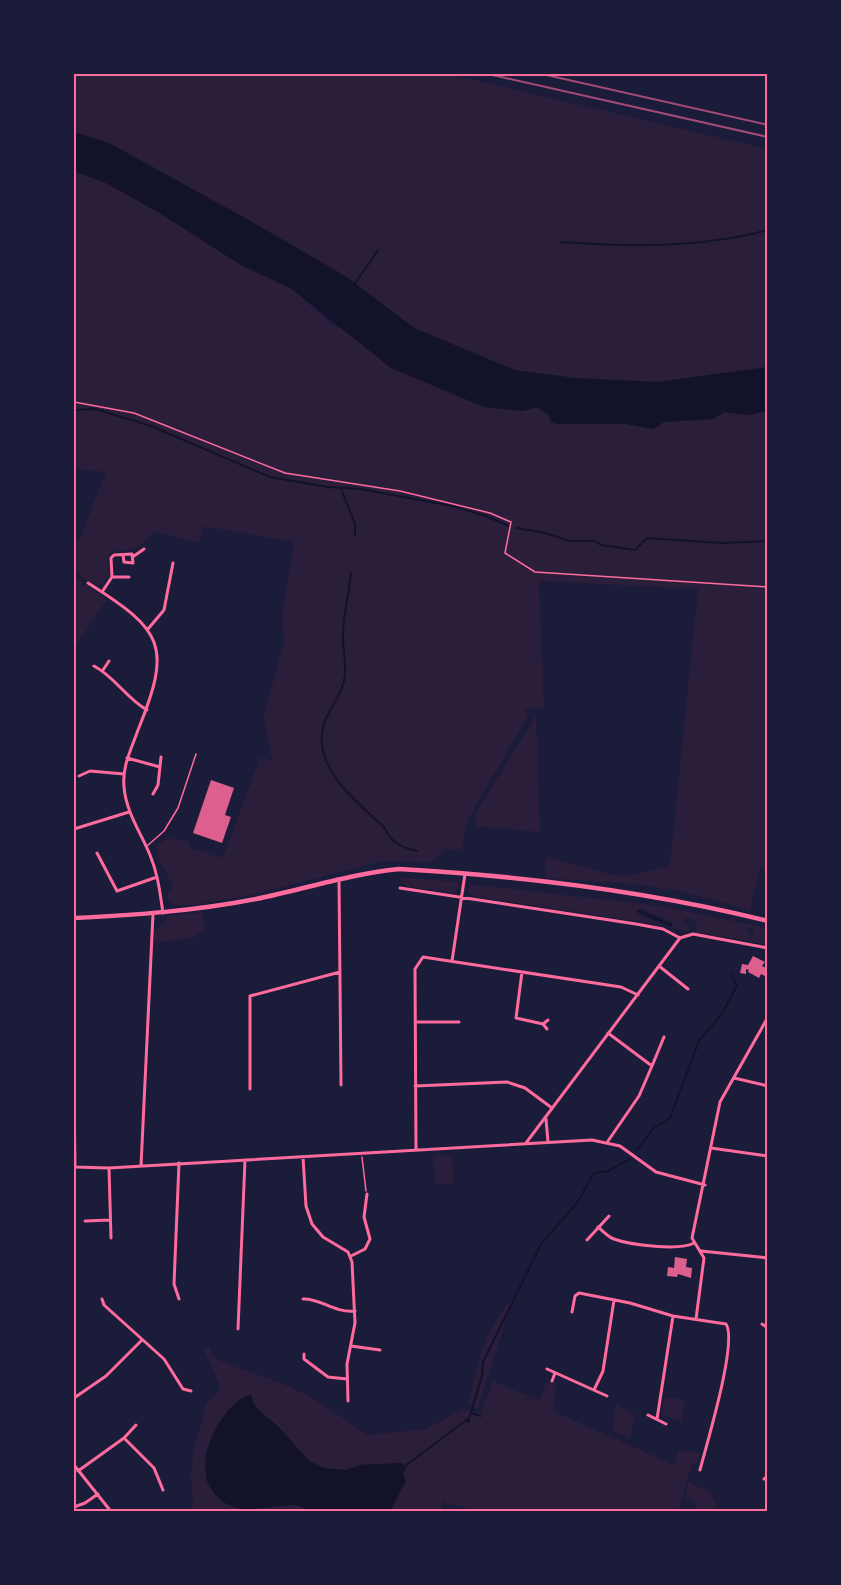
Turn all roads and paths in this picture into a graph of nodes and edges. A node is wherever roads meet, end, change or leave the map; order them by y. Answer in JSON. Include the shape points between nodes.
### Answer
{"nodes":[{"id":1,"x":74,"y":402,"type":"edge"},
{"id":2,"x":144,"y":549,"type":"dead end"},
{"id":3,"x":123,"y":555,"type":"junction"},
{"id":4,"x":134,"y":556,"type":"junction"},
{"id":5,"x":173,"y":563,"type":"dead end"},
{"id":6,"x":112,"y":577,"type":"junction"},
{"id":7,"x":129,"y":577,"type":"dead end"},
{"id":8,"x":88,"y":583,"type":"dead end"},
{"id":9,"x":768,"y":587,"type":"edge"},
{"id":10,"x":102,"y":592,"type":"junction"},
{"id":11,"x":148,"y":629,"type":"junction"},
{"id":12,"x":109,"y":661,"type":"dead end"},
{"id":13,"x":94,"y":666,"type":"dead end"},
{"id":14,"x":103,"y":670,"type":"junction"},
{"id":15,"x":147,"y":710,"type":"junction"},
{"id":16,"x":196,"y":754,"type":"dead end"},
{"id":17,"x":127,"y":758,"type":"junction"},
{"id":18,"x":161,"y":758,"type":"dead end"},
{"id":19,"x":160,"y":766,"type":"junction"},
{"id":20,"x":124,"y":774,"type":"junction"},
{"id":21,"x":79,"y":776,"type":"dead end"},
{"id":22,"x":153,"y":794,"type":"dead end"},
{"id":23,"x":129,"y":812,"type":"junction"},
{"id":24,"x":74,"y":829,"type":"edge"},
{"id":25,"x":146,"y":847,"type":"junction"},
{"id":26,"x":97,"y":853,"type":"dead end"},
{"id":27,"x":465,"y":874,"type":"junction"},
{"id":28,"x":157,"y":877,"type":"junction"},
{"id":29,"x":339,"y":879,"type":"junction"},
{"id":30,"x":400,"y":888,"type":"dead end"},
{"id":31,"x":463,"y":898,"type":"junction"},
{"id":32,"x":163,"y":913,"type":"junction"},
{"id":33,"x":153,"y":914,"type":"junction"},
{"id":34,"x":74,"y":918,"type":"edge"},
{"id":35,"x":768,"y":921,"type":"edge"},
{"id":36,"x":680,"y":938,"type":"junction"},
{"id":37,"x":768,"y":948,"type":"edge"},
{"id":38,"x":452,"y":961,"type":"junction"},
{"id":39,"x":659,"y":966,"type":"junction"},
{"id":40,"x":340,"y":972,"type":"junction"},
{"id":41,"x":522,"y":972,"type":"junction"},
{"id":42,"x":688,"y":988,"type":"dead end"},
{"id":43,"x":638,"y":995,"type":"junction"},
{"id":44,"x":768,"y":1017,"type":"edge"},
{"id":45,"x":548,"y":1020,"type":"dead end"},
{"id":46,"x":415,"y":1022,"type":"junction"},
{"id":47,"x":459,"y":1022,"type":"dead end"},
{"id":48,"x":543,"y":1024,"type":"junction"},
{"id":49,"x":547,"y":1029,"type":"dead end"},
{"id":50,"x":608,"y":1033,"type":"junction"},
{"id":51,"x":664,"y":1037,"type":"dead end"},
{"id":52,"x":652,"y":1066,"type":"junction"},
{"id":53,"x":734,"y":1078,"type":"junction"},
{"id":54,"x":341,"y":1085,"type":"dead end"},
{"id":55,"x":415,"y":1086,"type":"junction"},
{"id":56,"x":768,"y":1086,"type":"edge"},
{"id":57,"x":250,"y":1089,"type":"dead end"},
{"id":58,"x":74,"y":1094,"type":"edge"},
{"id":59,"x":553,"y":1108,"type":"junction"},
{"id":60,"x":546,"y":1118,"type":"junction"},
{"id":61,"x":548,"y":1142,"type":"junction"},
{"id":62,"x":608,"y":1142,"type":"junction"},
{"id":63,"x":526,"y":1143,"type":"junction"},
{"id":64,"x":711,"y":1148,"type":"junction"},
{"id":65,"x":416,"y":1150,"type":"junction"},
{"id":66,"x":362,"y":1153,"type":"junction"},
{"id":67,"x":768,"y":1156,"type":"edge"},
{"id":68,"x":303,"y":1157,"type":"junction"},
{"id":69,"x":245,"y":1160,"type":"junction"},
{"id":70,"x":179,"y":1163,"type":"junction"},
{"id":71,"x":141,"y":1166,"type":"junction"},
{"id":72,"x":74,"y":1167,"type":"edge"},
{"id":73,"x":109,"y":1168,"type":"junction"},
{"id":74,"x":705,"y":1185,"type":"junction"},
{"id":75,"x":367,"y":1194,"type":"joint"},
{"id":76,"x":372,"y":1199,"type":"dead end"},
{"id":77,"x":367,"y":1201,"type":"junction"},
{"id":78,"x":609,"y":1216,"type":"dead end"},
{"id":79,"x":110,"y":1220,"type":"junction"},
{"id":80,"x":85,"y":1221,"type":"dead end"},
{"id":81,"x":598,"y":1227,"type":"junction"},
{"id":82,"x":111,"y":1238,"type":"dead end"},
{"id":83,"x":587,"y":1239,"type":"dead end"},
{"id":84,"x":694,"y":1243,"type":"junction"},
{"id":85,"x":701,"y":1251,"type":"junction"},
{"id":86,"x":351,"y":1256,"type":"junction"},
{"id":87,"x":768,"y":1258,"type":"edge"},
{"id":88,"x":102,"y":1299,"type":"dead end"},
{"id":89,"x":179,"y":1299,"type":"dead end"},
{"id":90,"x":303,"y":1299,"type":"dead end"},
{"id":91,"x":615,"y":1300,"type":"junction"},
{"id":92,"x":355,"y":1311,"type":"junction"},
{"id":93,"x":572,"y":1312,"type":"dead end"},
{"id":94,"x":673,"y":1316,"type":"junction"},
{"id":95,"x":696,"y":1319,"type":"junction"},
{"id":96,"x":762,"y":1324,"type":"dead end"},
{"id":97,"x":768,"y":1328,"type":"edge"},
{"id":98,"x":238,"y":1329,"type":"dead end"},
{"id":99,"x":141,"y":1341,"type":"junction"},
{"id":100,"x":351,"y":1346,"type":"junction"},
{"id":101,"x":380,"y":1350,"type":"dead end"},
{"id":102,"x":304,"y":1354,"type":"dead end"},
{"id":103,"x":547,"y":1369,"type":"dead end"},
{"id":104,"x":555,"y":1373,"type":"junction"},
{"id":105,"x":347,"y":1379,"type":"junction"},
{"id":106,"x":552,"y":1381,"type":"dead end"},
{"id":107,"x":594,"y":1390,"type":"junction"},
{"id":108,"x":191,"y":1391,"type":"dead end"},
{"id":109,"x":607,"y":1396,"type":"dead end"},
{"id":110,"x":74,"y":1398,"type":"edge"},
{"id":111,"x":348,"y":1401,"type":"dead end"},
{"id":112,"x":648,"y":1415,"type":"dead end"},
{"id":113,"x":657,"y":1419,"type":"junction"},
{"id":114,"x":666,"y":1424,"type":"dead end"},
{"id":115,"x":136,"y":1425,"type":"dead end"},
{"id":116,"x":124,"y":1438,"type":"junction"},
{"id":117,"x":74,"y":1465,"type":"edge"},
{"id":118,"x":700,"y":1470,"type":"dead end"},
{"id":119,"x":78,"y":1471,"type":"junction"},
{"id":120,"x":164,"y":1490,"type":"dead end"},
{"id":121,"x":98,"y":1494,"type":"junction"},
{"id":122,"x":74,"y":1507,"type":"edge"},
{"id":123,"x":109,"y":1509,"type":"dead end"}],
"edges":[{"from":1,"to":9,"type":"path","via":[[134,413],[285,473],[400,490],[490,513],[511,522],[506,553],[535,572]]},
{"from":2,"to":4,"type":"street"},
{"from":3,"to":4,"type":"street"},
{"from":3,"to":4,"type":"street","via":[[124,562],[130,565]]},
{"from":3,"to":6,"type":"street","via":[[111,558]]},
{"from":5,"to":11,"type":"street","via":[[164,610]]},
{"from":6,"to":7,"type":"street"},
{"from":6,"to":10,"type":"street"},
{"from":8,"to":10,"type":"street"},
{"from":10,"to":11,"type":"street"},
{"from":11,"to":15,"type":"street","via":[[159,660]]},
{"from":12,"to":14,"type":"street"},
{"from":13,"to":14,"type":"street"},
{"from":14,"to":15,"type":"street","via":[[130,699]]},
{"from":15,"to":17,"type":"street"},
{"from":16,"to":25,"type":"lane","via":[[178,808],[164,831]]},
{"from":17,"to":19,"type":"street"},
{"from":17,"to":20,"type":"street"},
{"from":18,"to":19,"type":"street"},
{"from":19,"to":22,"type":"street"},
{"from":20,"to":21,"type":"street","via":[[90,771]]},
{"from":20,"to":23,"type":"street"},
{"from":23,"to":24,"type":"street"},
{"from":23,"to":25,"type":"street"},
{"from":25,"to":28,"type":"street"},
{"from":26,"to":28,"type":"street","via":[[117,891]]},
{"from":27,"to":29,"type":"main road","via":[[399,869]]},
{"from":27,"to":31,"type":"street"},
{"from":27,"to":35,"type":"main road","via":[[673,900]]},
{"from":28,"to":32,"type":"street"},
{"from":29,"to":32,"type":"main road","via":[[259,898]]},
{"from":29,"to":40,"type":"street"},
{"from":30,"to":31,"type":"street"},
{"from":31,"to":36,"type":"street","via":[[636,924],[663,929]]},
{"from":31,"to":38,"type":"street"},
{"from":32,"to":33,"type":"main road"},
{"from":33,"to":34,"type":"main road"},
{"from":33,"to":71,"type":"street"},
{"from":36,"to":37,"type":"street","via":[[693,934]]},
{"from":36,"to":39,"type":"street"},
{"from":38,"to":41,"type":"street"},
{"from":38,"to":46,"type":"street","via":[[423,957],[415,969]]},
{"from":39,"to":42,"type":"street"},
{"from":39,"to":43,"type":"street"},
{"from":40,"to":54,"type":"street"},
{"from":40,"to":57,"type":"street","via":[[250,996]]},
{"from":41,"to":43,"type":"street","via":[[621,987]]},
{"from":41,"to":48,"type":"street","via":[[516,1018]]},
{"from":43,"to":50,"type":"street"},
{"from":44,"to":53,"type":"street"},
{"from":45,"to":48,"type":"street"},
{"from":46,"to":47,"type":"street"},
{"from":46,"to":55,"type":"street"},
{"from":48,"to":49,"type":"street"},
{"from":50,"to":52,"type":"street"},
{"from":50,"to":59,"type":"street"},
{"from":51,"to":52,"type":"street"},
{"from":52,"to":62,"type":"street","via":[[639,1096]]},
{"from":53,"to":56,"type":"street"},
{"from":53,"to":64,"type":"street","via":[[718,1110]]},
{"from":55,"to":59,"type":"street","via":[[507,1082],[525,1088]]},
{"from":55,"to":65,"type":"street"},
{"from":58,"to":72,"type":"street"},
{"from":59,"to":60,"type":"street"},
{"from":60,"to":61,"type":"street"},
{"from":60,"to":63,"type":"street"},
{"from":61,"to":62,"type":"street"},
{"from":61,"to":63,"type":"street"},
{"from":62,"to":74,"type":"street","via":[[656,1172]]},
{"from":63,"to":65,"type":"street"},
{"from":64,"to":67,"type":"street"},
{"from":64,"to":74,"type":"street"},
{"from":65,"to":66,"type":"street"},
{"from":66,"to":68,"type":"street"},
{"from":66,"to":75,"type":"path"},
{"from":68,"to":69,"type":"street"},
{"from":68,"to":86,"type":"street","via":[[306,1206],[312,1224],[323,1237]]},
{"from":69,"to":70,"type":"street"},
{"from":69,"to":98,"type":"street"},
{"from":70,"to":71,"type":"street"},
{"from":70,"to":89,"type":"street","via":[[174,1284]]},
{"from":71,"to":73,"type":"street"},
{"from":72,"to":73,"type":"street"},
{"from":73,"to":79,"type":"street"},
{"from":74,"to":84,"type":"street"},
{"from":75,"to":77,"type":"street"},
{"from":76,"to":77,"type":"street"},
{"from":77,"to":86,"type":"street","via":[[364,1216],[369,1245]]},
{"from":78,"to":81,"type":"street"},
{"from":79,"to":80,"type":"street"},
{"from":79,"to":82,"type":"street"},
{"from":81,"to":83,"type":"street"},
{"from":81,"to":84,"type":"street","via":[[620,1240],[679,1248]]},
{"from":84,"to":85,"type":"street"},
{"from":85,"to":87,"type":"street"},
{"from":85,"to":95,"type":"street","via":[[704,1262]]},
{"from":86,"to":92,"type":"street"},
{"from":88,"to":99,"type":"street"},
{"from":90,"to":92,"type":"street","via":[[310,1297],[333,1310]]},
{"from":91,"to":93,"type":"street","via":[[576,1294]]},
{"from":91,"to":94,"type":"street"},
{"from":91,"to":107,"type":"street","via":[[603,1371]]},
{"from":92,"to":100,"type":"street"},
{"from":94,"to":95,"type":"street"},
{"from":94,"to":113,"type":"street"},
{"from":95,"to":118,"type":"street","via":[[722,1322],[729,1332],[719,1398]]},
{"from":96,"to":97,"type":"street"},
{"from":99,"to":108,"type":"street","via":[[164,1359],[183,1389]]},
{"from":99,"to":110,"type":"street","via":[[106,1376]]},
{"from":100,"to":101,"type":"street"},
{"from":100,"to":105,"type":"street"},
{"from":102,"to":105,"type":"street","via":[[302,1360],[328,1377]]},
{"from":103,"to":104,"type":"street"},
{"from":104,"to":106,"type":"street"},
{"from":104,"to":107,"type":"street"},
{"from":105,"to":111,"type":"street"},
{"from":107,"to":109,"type":"street"},
{"from":112,"to":113,"type":"street"},
{"from":113,"to":114,"type":"street"},
{"from":115,"to":116,"type":"street"},
{"from":116,"to":119,"type":"street"},
{"from":116,"to":120,"type":"street","via":[[154,1468]]},
{"from":117,"to":119,"type":"street"},
{"from":119,"to":121,"type":"street"},
{"from":121,"to":122,"type":"street"},
{"from":121,"to":123,"type":"street"}]}
